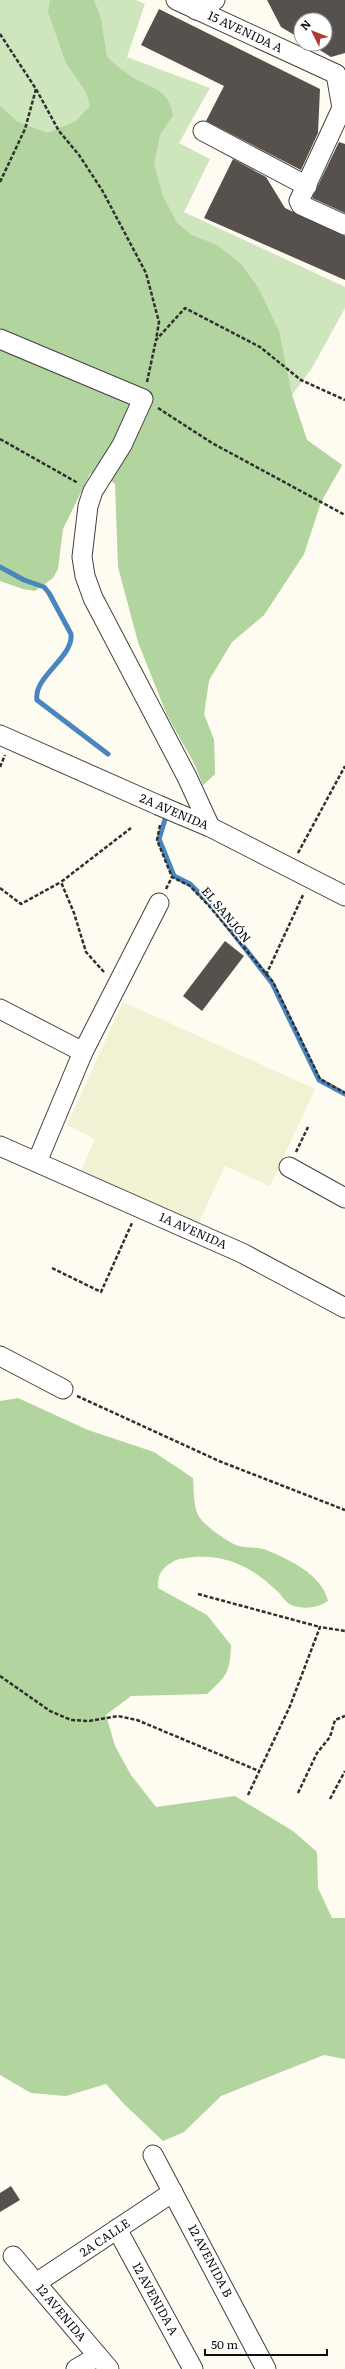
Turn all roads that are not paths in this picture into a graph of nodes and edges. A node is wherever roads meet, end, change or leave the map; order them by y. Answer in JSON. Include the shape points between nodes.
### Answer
{"nodes":[{"id":1,"x":176,"y":0,"type":"edge"},
{"id":2,"x":215,"y":0,"type":"edge"},
{"id":3,"x":196,"y":10,"type":"junction"},
{"id":4,"x":341,"y":71,"type":"edge"},
{"id":5,"x":344,"y":109,"type":"edge"},
{"id":6,"x":203,"y":131,"type":"dead end"},
{"id":7,"x":307,"y":186,"type":"junction"},
{"id":8,"x":345,"y":225,"type":"edge"},
{"id":9,"x":0,"y":339,"type":"edge"},
{"id":10,"x":0,"y":735,"type":"edge"},
{"id":11,"x":210,"y":827,"type":"junction"},
{"id":12,"x":345,"y":896,"type":"edge"},
{"id":13,"x":159,"y":903,"type":"dead end"},
{"id":14,"x":0,"y":1009,"type":"edge"},
{"id":15,"x":83,"y":1052,"type":"junction"},
{"id":16,"x":0,"y":1146,"type":"edge"},
{"id":17,"x":37,"y":1162,"type":"junction"},
{"id":18,"x":289,"y":1167,"type":"road end"},
{"id":19,"x":345,"y":1198,"type":"edge"},
{"id":20,"x":345,"y":1308,"type":"edge"},
{"id":21,"x":0,"y":1356,"type":"edge"},
{"id":22,"x":63,"y":1389,"type":"road end"},
{"id":23,"x":153,"y":2155,"type":"dead end"},
{"id":24,"x":173,"y":2192,"type":"junction"},
{"id":25,"x":117,"y":2229,"type":"junction"},
{"id":26,"x":13,"y":2256,"type":"dead end"},
{"id":27,"x":36,"y":2283,"type":"junction"},
{"id":28,"x":103,"y":2363,"type":"edge"},
{"id":29,"x":76,"y":2369,"type":"edge"},
{"id":30,"x":192,"y":2369,"type":"edge"},
{"id":31,"x":266,"y":2369,"type":"edge"}],
"edges":[{"from":1,"to":3,"type":"street","name":"15 AVENIDA A"},
{"from":2,"to":3,"type":"street"},
{"from":3,"to":4,"type":"street","name":"15 AVENIDA A"},
{"from":4,"to":5,"type":"street"},
{"from":5,"to":7,"type":"street"},
{"from":6,"to":7,"type":"street"},
{"from":7,"to":8,"type":"street","via":[[299,201],[301,205]]},
{"from":9,"to":11,"type":"street","via":[[143,399],[122,445],[93,491],[84,531],[82,557],[85,576],[93,598],[187,777]]},
{"from":10,"to":11,"type":"street","name":"2A AVENIDA","bridge":true,"via":[[160,814],[179,814]]},
{"from":11,"to":12,"type":"street","name":"2A AVENIDA"},
{"from":13,"to":15,"type":"street"},
{"from":14,"to":15,"type":"street"},
{"from":15,"to":17,"type":"street"},
{"from":16,"to":17,"type":"street","name":"1A AVENIDA"},
{"from":17,"to":20,"type":"street","name":"1A AVENIDA","via":[[242,1253]]},
{"from":18,"to":19,"type":"street"},
{"from":21,"to":22,"type":"street"},
{"from":23,"to":24,"type":"street","name":"12 AVENIDA B"},
{"from":24,"to":25,"type":"street","name":"2A CALLE"},
{"from":24,"to":31,"type":"street","name":"12 AVENIDA B"},
{"from":25,"to":27,"type":"street","name":"2A CALLE"},
{"from":25,"to":30,"type":"street","name":"12 AVENIDA A"},
{"from":26,"to":27,"type":"street","name":"12 AVENIDA"},
{"from":27,"to":28,"type":"street","name":"12 AVENIDA"},
{"from":28,"to":29,"type":"street"}]}
